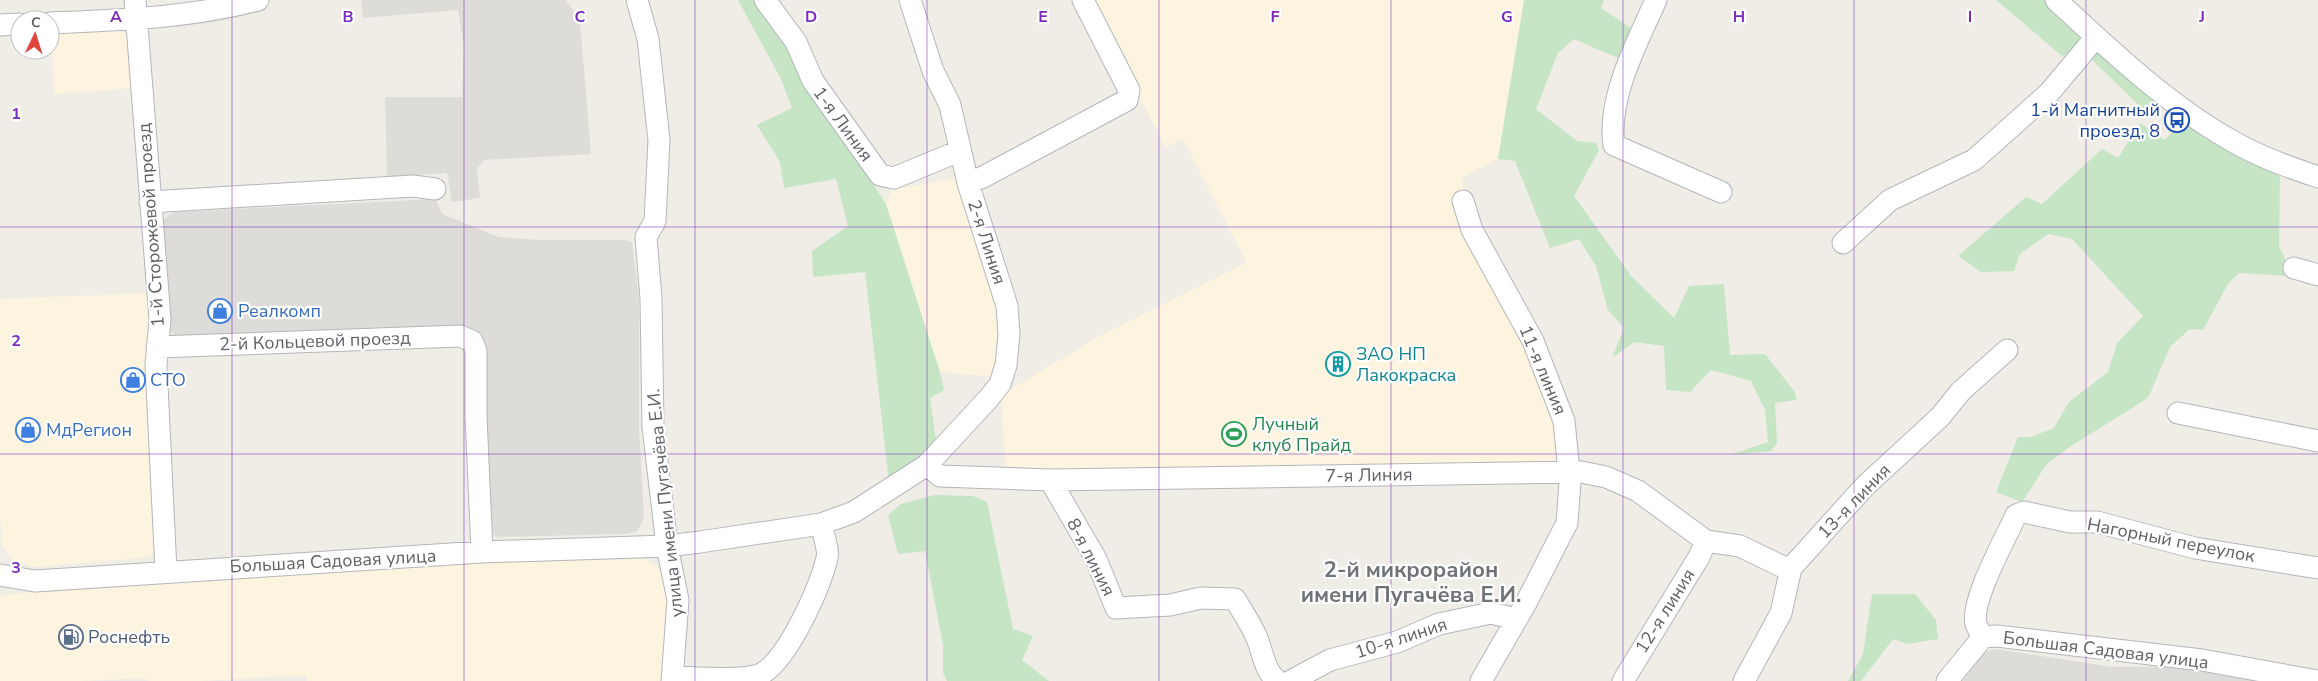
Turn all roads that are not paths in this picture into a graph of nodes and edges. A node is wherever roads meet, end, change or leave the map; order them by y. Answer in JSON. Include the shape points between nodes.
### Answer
{"nodes":[{"id":1,"x":258,"y":0,"type":"edge"},
{"id":2,"x":637,"y":0,"type":"edge"},
{"id":3,"x":765,"y":0,"type":"edge"},
{"id":4,"x":910,"y":0,"type":"edge"},
{"id":5,"x":1083,"y":0,"type":"edge"},
{"id":6,"x":1656,"y":0,"type":"edge"},
{"id":7,"x":2056,"y":0,"type":"edge"},
{"id":8,"x":136,"y":9,"type":"edge"},
{"id":9,"x":60,"y":21,"type":"edge"},
{"id":10,"x":2096,"y":37,"type":"junction"},
{"id":11,"x":959,"y":151,"type":"junction"},
{"id":12,"x":2318,"y":177,"type":"edge"},
{"id":13,"x":968,"y":183,"type":"junction"},
{"id":14,"x":435,"y":189,"type":"dead end"},
{"id":15,"x":1721,"y":192,"type":"dead end"},
{"id":16,"x":1463,"y":201,"type":"dead end"},
{"id":17,"x":150,"y":202,"type":"junction"},
{"id":18,"x":1843,"y":242,"type":"dead end"},
{"id":19,"x":2294,"y":268,"type":"dead end"},
{"id":20,"x":2318,"y":275,"type":"edge"},
{"id":21,"x":157,"y":347,"type":"junction"},
{"id":22,"x":2007,"y":350,"type":"dead end"},
{"id":23,"x":2178,"y":413,"type":"dead end"},
{"id":24,"x":2318,"y":441,"type":"edge"},
{"id":25,"x":927,"y":465,"type":"junction"},
{"id":26,"x":1568,"y":471,"type":"junction"},
{"id":27,"x":1050,"y":480,"type":"junction"},
{"id":28,"x":821,"y":524,"type":"junction"},
{"id":29,"x":1706,"y":541,"type":"junction"},
{"id":30,"x":667,"y":546,"type":"junction"},
{"id":31,"x":482,"y":552,"type":"junction"},
{"id":32,"x":1791,"y":568,"type":"junction"},
{"id":33,"x":2318,"y":568,"type":"edge"},
{"id":34,"x":166,"y":571,"type":"junction"},
{"id":35,"x":0,"y":575,"type":"edge"},
{"id":36,"x":1516,"y":619,"type":"junction"},
{"id":37,"x":1983,"y":637,"type":"junction"},
{"id":38,"x":672,"y":679,"type":"edge"},
{"id":39,"x":1278,"y":681,"type":"edge"},
{"id":40,"x":1291,"y":681,"type":"edge"},
{"id":41,"x":1481,"y":681,"type":"edge"},
{"id":42,"x":1623,"y":681,"type":"edge"},
{"id":43,"x":1744,"y":681,"type":"edge"},
{"id":44,"x":1947,"y":681,"type":"edge"},
{"id":45,"x":2317,"y":681,"type":"edge"}],
"edges":[{"from":1,"to":8,"type":"street","via":[[217,10]]},
{"from":2,"to":30,"type":"street","name":"улица имени Пугачёва Е.И.","via":[[648,39],[659,140],[655,221],[646,237],[651,299],[653,427]]},
{"from":3,"to":11,"type":"street","name":"1-я Линия","via":[[796,42],[813,81],[880,175],[894,178]]},
{"from":4,"to":11,"type":"street","name":"2-я Линия","via":[[933,71],[950,105]]},
{"from":5,"to":13,"type":"street","via":[[1128,90],[1127,100]]},
{"from":6,"to":15,"type":"street","via":[[1624,73],[1611,128],[1614,145]]},
{"from":7,"to":10,"type":"street"},
{"from":8,"to":9,"type":"street"},
{"from":8,"to":17,"type":"street","name":"1-й Сторожевой проезд"},
{"from":10,"to":12,"type":"street","via":[[2187,112],[2234,142]]},
{"from":10,"to":18,"type":"street","via":[[2048,93],[1974,160],[1890,200]]},
{"from":11,"to":13,"type":"street","name":"2-я Линия"},
{"from":13,"to":25,"type":"street","name":"2-я Линия","via":[[1007,306],[1006,365],[1000,384],[989,398]]},
{"from":14,"to":17,"type":"street","via":[[413,186]]},
{"from":16,"to":26,"type":"street","name":"11-я линия","via":[[1472,230],[1533,341],[1564,421]]},
{"from":17,"to":21,"type":"street","name":"1-й Сторожевой проезд","via":[[160,319]]},
{"from":19,"to":20,"type":"street"},
{"from":21,"to":31,"type":"street","name":"2-й Кольцевой проезд","via":[[460,336],[472,342],[476,351]]},
{"from":21,"to":34,"type":"street","name":"1-й Сторожевой проезд"},
{"from":22,"to":32,"type":"street","name":"13-я линия","via":[[1961,390],[1940,417],[1865,486]]},
{"from":23,"to":24,"type":"street"},
{"from":25,"to":27,"type":"street","name":"7-я Линия","via":[[940,476]]},
{"from":25,"to":28,"type":"street","name":"2-я Линия","via":[[854,512]]},
{"from":26,"to":27,"type":"street","name":"7-я Линия"},
{"from":26,"to":29,"type":"street","name":"7-я Линия","via":[[1606,478],[1638,491]]},
{"from":26,"to":36,"type":"street","name":"11-я линия","via":[[1567,522]]},
{"from":27,"to":39,"type":"street","name":"8-я линия","via":[[1096,559],[1116,608],[1170,605],[1201,598],[1236,599],[1257,637],[1264,660]]},
{"from":28,"to":30,"type":"street","name":"Большая Садовая улица"},
{"from":28,"to":38,"type":"street","via":[[828,556],[810,606],[794,636],[771,665],[761,674],[748,677]]},
{"from":29,"to":32,"type":"street","name":"7-я Линия","via":[[1740,546]]},
{"from":29,"to":42,"type":"street","name":"12-я линия","via":[[1699,558]]},
{"from":30,"to":31,"type":"street","name":"Большая Садовая улица"},
{"from":30,"to":38,"type":"street","name":"улица имени Пугачёва Е.И.","via":[[678,600]]},
{"from":31,"to":34,"type":"street","name":"Большая Садовая улица"},
{"from":32,"to":43,"type":"street","name":"13-я линия","via":[[1781,612]]},
{"from":33,"to":37,"type":"street","name":"Нагорный переулок","via":[[2196,548],[2097,522],[2070,522],[2024,512],[2016,515],[1984,584],[1976,624]]},
{"from":34,"to":35,"type":"street","name":"Большая Садовая улица","via":[[35,581]]},
{"from":36,"to":40,"type":"street","name":"10-я линия","via":[[1490,613],[1439,624],[1397,642],[1330,660]]},
{"from":36,"to":41,"type":"street","name":"11-я линия"},
{"from":37,"to":44,"type":"street"},
{"from":37,"to":45,"type":"street","name":"Большая Садовая улица","via":[[2202,660]]}]}
